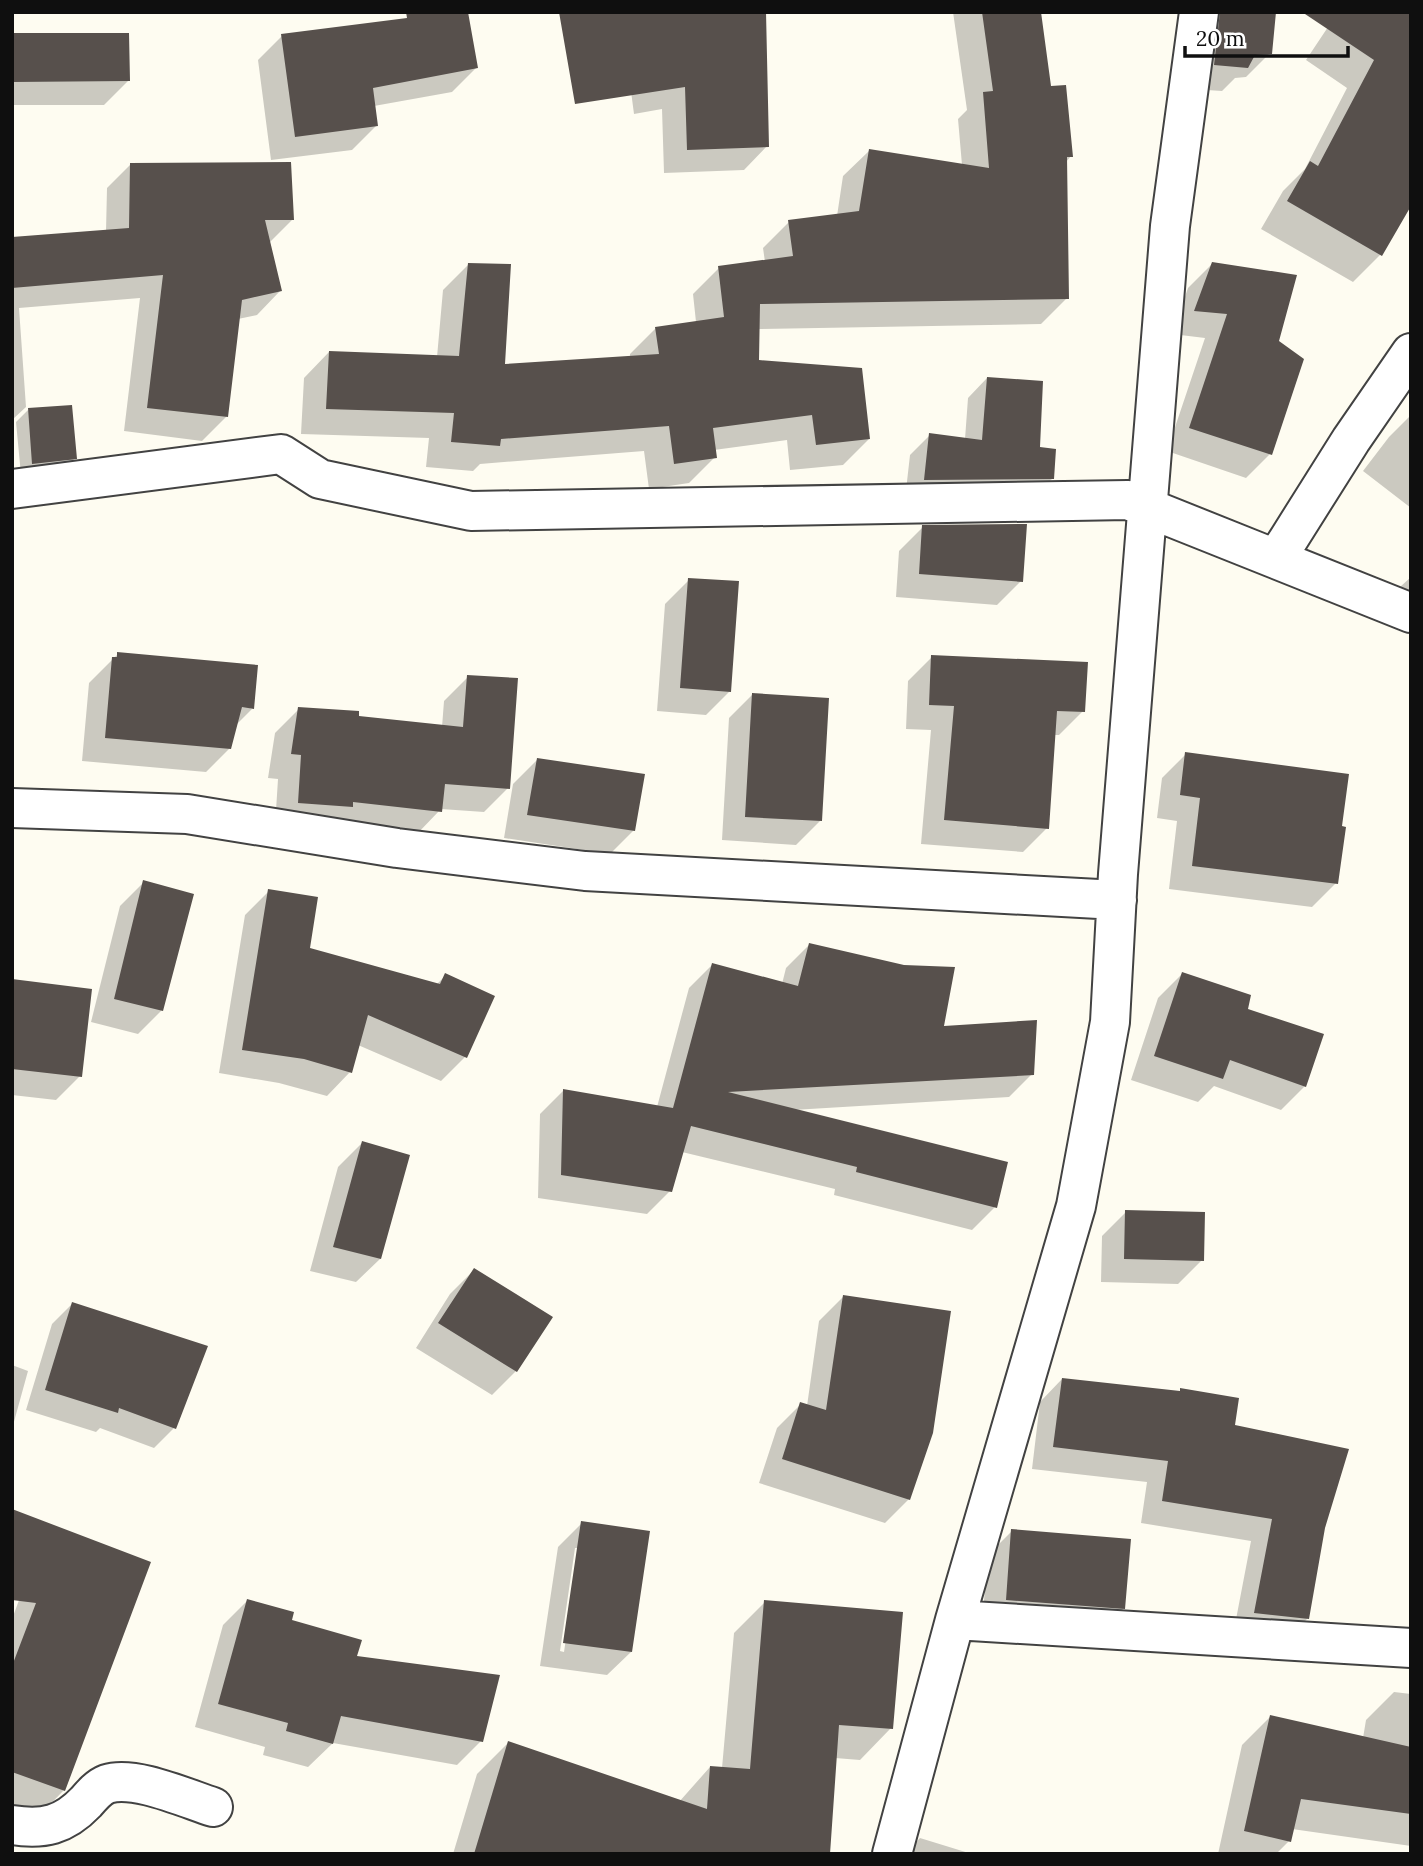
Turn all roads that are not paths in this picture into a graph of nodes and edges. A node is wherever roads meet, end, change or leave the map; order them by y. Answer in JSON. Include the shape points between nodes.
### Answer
{"nodes":[{"id":1,"x":1199,"y":12,"type":"edge"},
{"id":2,"x":1411,"y":354,"type":"edge"},
{"id":3,"x":12,"y":489,"type":"edge"},
{"id":4,"x":1147,"y":507,"type":"junction"},
{"id":5,"x":1276,"y":559,"type":"junction"},
{"id":6,"x":1411,"y":613,"type":"edge"},
{"id":7,"x":12,"y":808,"type":"edge"},
{"id":8,"x":1116,"y":901,"type":"junction"},
{"id":9,"x":955,"y":1620,"type":"junction"},
{"id":10,"x":1411,"y":1648,"type":"edge"},
{"id":11,"x":213,"y":1807,"type":"dead end"},
{"id":12,"x":12,"y":1825,"type":"edge"},
{"id":13,"x":892,"y":1854,"type":"edge"}],
"edges":[{"from":1,"to":4,"type":"street","via":[[1170,226]]},
{"from":2,"to":5,"type":"street"},
{"from":3,"to":4,"type":"street","via":[[281,454],[320,479],[471,511],[1128,500]]},
{"from":4,"to":5,"type":"street"},
{"from":4,"to":8,"type":"street"},
{"from":5,"to":6,"type":"street"},
{"from":7,"to":8,"type":"street","via":[[187,814],[397,848],[584,871]]},
{"from":8,"to":9,"type":"street","via":[[1110,1022],[1076,1206]]},
{"from":9,"to":10,"type":"street"},
{"from":9,"to":13,"type":"street"},
{"from":11,"to":12,"type":"street","via":[[125,1781],[104,1785],[60,1822]]}]}
